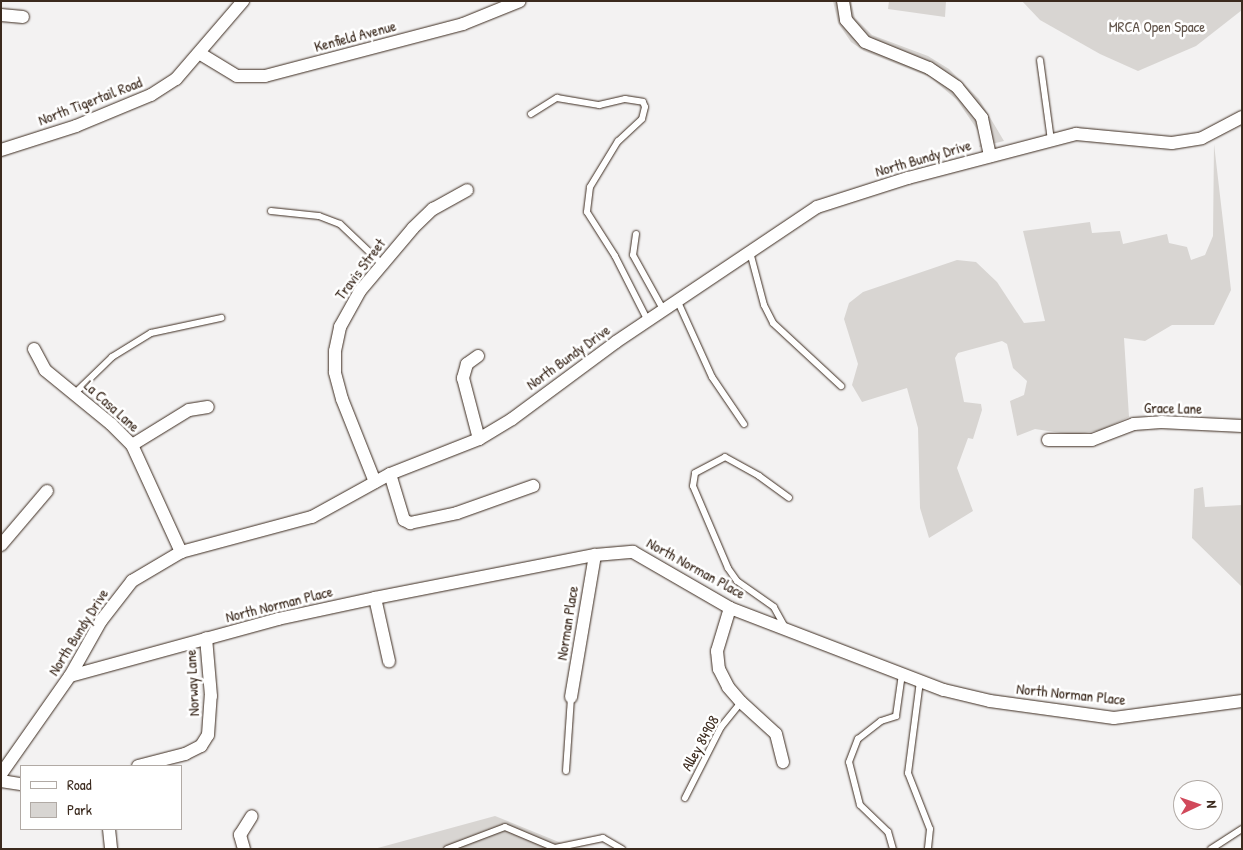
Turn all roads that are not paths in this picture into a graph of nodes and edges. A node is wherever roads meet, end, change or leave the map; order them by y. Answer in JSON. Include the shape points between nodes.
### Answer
{"nodes":[{"id":1,"x":242,"y":1,"type":"edge"},
{"id":2,"x":520,"y":1,"type":"edge"},
{"id":3,"x":843,"y":1,"type":"edge"},
{"id":4,"x":1,"y":15,"type":"edge"},
{"id":5,"x":23,"y":17,"type":"dead end"},
{"id":6,"x":199,"y":53,"type":"junction"},
{"id":7,"x":1040,"y":60,"type":"dead end"},
{"id":8,"x":531,"y":114,"type":"dead end"},
{"id":9,"x":1242,"y":117,"type":"edge"},
{"id":10,"x":1051,"y":140,"type":"junction"},
{"id":11,"x":1,"y":150,"type":"edge"},
{"id":12,"x":990,"y":156,"type":"junction"},
{"id":13,"x":467,"y":190,"type":"dead end"},
{"id":14,"x":271,"y":211,"type":"dead end"},
{"id":15,"x":636,"y":234,"type":"dead end"},
{"id":16,"x":750,"y":252,"type":"junction"},
{"id":17,"x":382,"y":264,"type":"junction"},
{"id":18,"x":678,"y":302,"type":"junction"},
{"id":19,"x":664,"y":311,"type":"junction"},
{"id":20,"x":222,"y":318,"type":"dead end"},
{"id":21,"x":648,"y":321,"type":"junction"},
{"id":22,"x":34,"y":349,"type":"dead end"},
{"id":23,"x":478,"y":356,"type":"dead end"},
{"id":24,"x":841,"y":386,"type":"dead end"},
{"id":25,"x":74,"y":394,"type":"junction"},
{"id":26,"x":208,"y":407,"type":"dead end"},
{"id":27,"x":744,"y":424,"type":"dead end"},
{"id":28,"x":1242,"y":426,"type":"edge"},
{"id":29,"x":479,"y":439,"type":"junction"},
{"id":30,"x":1048,"y":440,"type":"dead end"},
{"id":31,"x":132,"y":445,"type":"junction"},
{"id":32,"x":390,"y":474,"type":"junction"},
{"id":33,"x":375,"y":482,"type":"junction"},
{"id":34,"x":532,"y":486,"type":"dead end"},
{"id":35,"x":47,"y":491,"type":"dead end"},
{"id":36,"x":789,"y":498,"type":"dead end"},
{"id":37,"x":1,"y":544,"type":"edge"},
{"id":38,"x":181,"y":552,"type":"junction"},
{"id":39,"x":595,"y":555,"type":"junction"},
{"id":40,"x":375,"y":598,"type":"junction"},
{"id":41,"x":730,"y":608,"type":"junction"},
{"id":42,"x":787,"y":630,"type":"junction"},
{"id":43,"x":206,"y":638,"type":"junction"},
{"id":44,"x":389,"y":662,"type":"dead end"},
{"id":45,"x":902,"y":674,"type":"junction"},
{"id":46,"x":70,"y":676,"type":"junction"},
{"id":47,"x":920,"y":681,"type":"junction"},
{"id":48,"x":572,"y":697,"type":"joint"},
{"id":49,"x":1242,"y":701,"type":"edge"},
{"id":50,"x":741,"y":702,"type":"junction"},
{"id":51,"x":783,"y":762,"type":"dead end"},
{"id":52,"x":142,"y":765,"type":"edge"},
{"id":53,"x":566,"y":771,"type":"dead end"},
{"id":54,"x":1,"y":774,"type":"edge"},
{"id":55,"x":1,"y":781,"type":"edge"},
{"id":56,"x":20,"y":784,"type":"edge"},
{"id":57,"x":685,"y":798,"type":"dead end"},
{"id":58,"x":252,"y":816,"type":"dead end"},
{"id":59,"x":1242,"y":829,"type":"edge"},
{"id":60,"x":109,"y":830,"type":"edge"},
{"id":61,"x":111,"y":849,"type":"edge"},
{"id":62,"x":244,"y":849,"type":"edge"},
{"id":63,"x":447,"y":849,"type":"edge"},
{"id":64,"x":622,"y":849,"type":"edge"},
{"id":65,"x":893,"y":849,"type":"edge"},
{"id":66,"x":928,"y":849,"type":"edge"},
{"id":67,"x":1211,"y":849,"type":"edge"}],
"edges":[{"from":1,"to":6,"type":"street","name":"North Tigertail Road"},
{"from":2,"to":6,"type":"street","name":"Kenfield Avenue","via":[[463,24],[265,76],[237,76]]},
{"from":3,"to":12,"type":"street","via":[[846,20],[865,42],[929,68],[962,93],[982,118]]},
{"from":4,"to":5,"type":"street"},
{"from":6,"to":11,"type":"street","name":"North Tigertail Road","via":[[176,79],[151,95],[76,126]]},
{"from":7,"to":10,"type":"lane"},
{"from":8,"to":21,"type":"lane","via":[[556,98],[599,105],[625,99],[642,102],[645,107],[642,119],[618,140],[590,187],[587,212],[615,256]]},
{"from":9,"to":10,"type":"street","name":"North Bundy Drive","via":[[1202,138],[1172,143],[1076,134]]},
{"from":10,"to":12,"type":"street","name":"North Bundy Drive"},
{"from":12,"to":16,"type":"street","name":"North Bundy Drive","via":[[817,207]]},
{"from":13,"to":17,"type":"street","name":"Travis Street","via":[[433,209]]},
{"from":14,"to":17,"type":"lane","via":[[319,216],[340,224]]},
{"from":15,"to":19,"type":"lane","via":[[633,256]]},
{"from":16,"to":18,"type":"street","name":"North Bundy Drive"},
{"from":16,"to":24,"type":"lane","via":[[772,323]]},
{"from":17,"to":33,"type":"street","name":"Travis Street","via":[[348,308],[335,351],[335,372],[342,399]]},
{"from":18,"to":19,"type":"street","name":"North Bundy Drive"},
{"from":18,"to":27,"type":"lane","via":[[712,377]]},
{"from":19,"to":21,"type":"street","name":"North Bundy Drive"},
{"from":20,"to":25,"type":"lane","via":[[151,333],[112,357]]},
{"from":21,"to":29,"type":"street","name":"North Bundy Drive"},
{"from":22,"to":25,"type":"street","name":"La Casa Lane","via":[[45,370]]},
{"from":23,"to":29,"type":"street","via":[[467,364],[463,378]]},
{"from":25,"to":31,"type":"street","name":"La Casa Lane"},
{"from":26,"to":31,"type":"street","via":[[189,410]]},
{"from":28,"to":30,"type":"street","name":"Grace Lane","via":[[1161,422],[1134,424],[1092,440]]},
{"from":29,"to":32,"type":"street","name":"North Bundy Drive"},
{"from":31,"to":38,"type":"street","name":"La Casa Lane"},
{"from":32,"to":33,"type":"street","name":"North Bundy Drive"},
{"from":32,"to":34,"type":"street","via":[[404,520],[410,523],[457,513]]},
{"from":33,"to":38,"type":"street","name":"North Bundy Drive","via":[[312,517]]},
{"from":35,"to":37,"type":"street"},
{"from":36,"to":42,"type":"lane","via":[[725,457],[694,473],[693,486],[728,568],[737,581],[774,607]]},
{"from":38,"to":46,"type":"street","name":"North Bundy Drive","via":[[128,586],[101,621]]},
{"from":39,"to":40,"type":"street","name":"North Norman Place"},
{"from":39,"to":41,"type":"street","name":"North Norman Place","via":[[633,552]]},
{"from":39,"to":48,"type":"street","name":"Norman Place"},
{"from":40,"to":43,"type":"street","name":"North Norman Place"},
{"from":40,"to":44,"type":"street"},
{"from":41,"to":42,"type":"street","name":"North Norman Place"},
{"from":41,"to":50,"type":"street","via":[[717,651],[719,670]]},
{"from":42,"to":45,"type":"street","name":"North Norman Place"},
{"from":43,"to":46,"type":"street","name":"North Norman Place"},
{"from":43,"to":52,"type":"street","name":"Norway Lane","via":[[211,696],[208,735],[201,746],[185,754]]},
{"from":45,"to":47,"type":"street","name":"North Norman Place"},
{"from":45,"to":65,"type":"lane","via":[[896,716],[881,721],[858,739],[849,762],[860,805],[888,832]]},
{"from":46,"to":54,"type":"street","name":"North Bundy Drive"},
{"from":47,"to":49,"type":"street","name":"North Norman Place","via":[[990,701],[1114,718]]},
{"from":47,"to":66,"type":"lane","via":[[908,774],[930,829]]},
{"from":48,"to":53,"type":"lane"},
{"from":50,"to":51,"type":"street","via":[[776,734]]},
{"from":50,"to":57,"type":"lane","name":"Alley 84908","via":[[721,727]]},
{"from":55,"to":56,"type":"street"},
{"from":58,"to":62,"type":"street","via":[[240,835]]},
{"from":59,"to":67,"type":"lane"},
{"from":60,"to":61,"type":"street"},
{"from":63,"to":64,"type":"lane","via":[[505,827],[555,848],[603,838]]}]}
